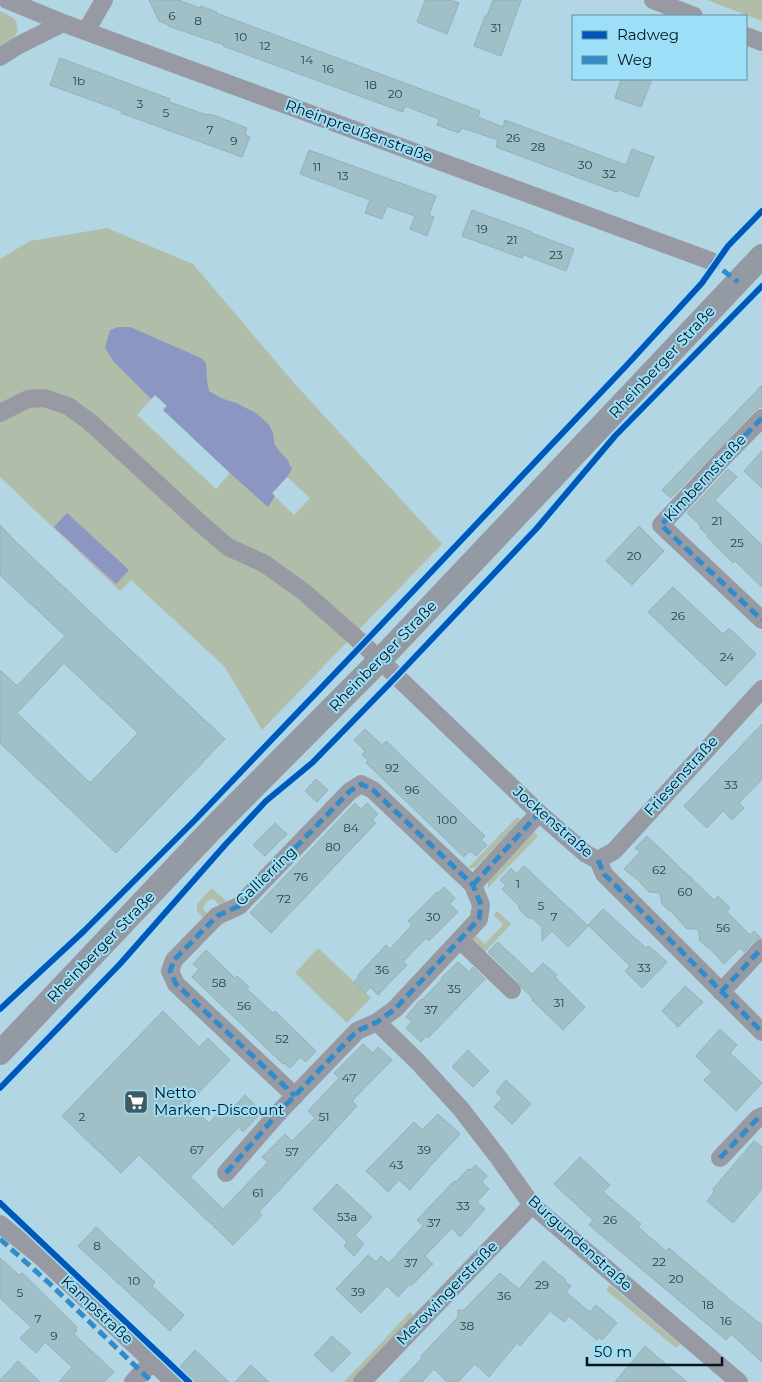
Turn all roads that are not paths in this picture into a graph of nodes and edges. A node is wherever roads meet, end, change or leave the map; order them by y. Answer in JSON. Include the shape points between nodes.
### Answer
{"nodes":[{"id":1,"x":7,"y":0,"type":"edge"},
{"id":2,"x":104,"y":0,"type":"edge"},
{"id":3,"x":653,"y":0,"type":"edge"},
{"id":4,"x":691,"y":15,"type":"edge"},
{"id":5,"x":63,"y":23,"type":"junction"},
{"id":6,"x":86,"y":31,"type":"junction"},
{"id":7,"x":747,"y":36,"type":"edge"},
{"id":8,"x":762,"y":42,"type":"edge"},
{"id":9,"x":0,"y":57,"type":"edge"},
{"id":10,"x":762,"y":256,"type":"edge"},
{"id":11,"x":711,"y":261,"type":"dead end"},
{"id":12,"x":0,"y":413,"type":"edge"},
{"id":13,"x":762,"y":418,"type":"edge"},
{"id":14,"x":762,"y":620,"type":"edge"},
{"id":15,"x":380,"y":660,"type":"junction"},
{"id":16,"x":762,"y":689,"type":"edge"},
{"id":17,"x":539,"y":813,"type":"junction"},
{"id":18,"x":598,"y":860,"type":"junction"},
{"id":19,"x":473,"y":885,"type":"junction"},
{"id":20,"x":460,"y":940,"type":"junction"},
{"id":21,"x":762,"y":948,"type":"edge"},
{"id":22,"x":512,"y":990,"type":"dead end"},
{"id":23,"x":721,"y":992,"type":"junction"},
{"id":24,"x":377,"y":1022,"type":"junction"},
{"id":25,"x":762,"y":1032,"type":"edge"},
{"id":26,"x":0,"y":1053,"type":"edge"},
{"id":27,"x":295,"y":1096,"type":"junction"},
{"id":28,"x":762,"y":1116,"type":"edge"},
{"id":29,"x":720,"y":1158,"type":"dead end"},
{"id":30,"x":226,"y":1173,"type":"dead end"},
{"id":31,"x":532,"y":1205,"type":"junction"},
{"id":32,"x":0,"y":1218,"type":"edge"},
{"id":33,"x":0,"y":1224,"type":"edge"},
{"id":34,"x":19,"y":1238,"type":"junction"},
{"id":35,"x":152,"y":1362,"type":"junction"},
{"id":36,"x":133,"y":1382,"type":"edge"},
{"id":37,"x":174,"y":1382,"type":"edge"},
{"id":38,"x":362,"y":1382,"type":"edge"},
{"id":39,"x":739,"y":1382,"type":"edge"}],
"edges":[{"from":1,"to":5,"type":"street","name":"Rheinpreußenstraße"},
{"from":2,"to":6,"type":"street"},
{"from":3,"to":4,"type":"street"},
{"from":5,"to":6,"type":"street","name":"Rheinpreußenstraße"},
{"from":5,"to":9,"type":"street"},
{"from":6,"to":11,"type":"street","name":"Rheinpreußenstraße"},
{"from":7,"to":8,"type":"street"},
{"from":10,"to":15,"type":"main road","name":"Rheinberger Straße"},
{"from":12,"to":15,"type":"street","name":"Jockenstraße","via":[[28,399],[44,398],[68,406],[228,546],[265,564],[304,592]]},
{"from":13,"to":14,"type":"street","name":"Kimbernstraße","via":[[662,525]]},
{"from":15,"to":17,"type":"street","name":"Jockenstraße"},
{"from":15,"to":26,"type":"main road","name":"Rheinberger Straße","via":[[211,830]]},
{"from":16,"to":18,"type":"street","name":"Friesenstraße","via":[[614,851]]},
{"from":17,"to":18,"type":"street","name":"Jockenstraße","via":[[586,854]]},
{"from":17,"to":19,"type":"street"},
{"from":18,"to":23,"type":"street","name":"Jockenstraße","via":[[604,874]]},
{"from":19,"to":20,"type":"street","name":"Gallierring","via":[[481,905],[479,920]]},
{"from":19,"to":27,"type":"street","name":"Gallierring","via":[[373,790],[361,784],[350,791],[239,906],[217,916],[174,960],[170,971],[176,984]]},
{"from":20,"to":22,"type":"street"},
{"from":20,"to":24,"type":"street","name":"Gallierring","via":[[395,1008]]},
{"from":21,"to":23,"type":"street"},
{"from":23,"to":25,"type":"street","name":"Jockenstraße"},
{"from":24,"to":27,"type":"street","name":"Gallierring","via":[[357,1031]]},
{"from":24,"to":31,"type":"street","name":"Burgundenstraße","via":[[461,1109]]},
{"from":27,"to":30,"type":"street","name":"Gallierring"},
{"from":28,"to":29,"type":"street"},
{"from":31,"to":38,"type":"street","name":"Merowingerstraße"},
{"from":31,"to":39,"type":"street","name":"Burgundenstraße"},
{"from":32,"to":34,"type":"street","name":"Kampstraße"},
{"from":33,"to":34,"type":"street","name":"Kampstraße"},
{"from":34,"to":35,"type":"street","name":"Kampstraße"},
{"from":35,"to":36,"type":"street"},
{"from":35,"to":37,"type":"street","name":"Kampstraße"}]}
